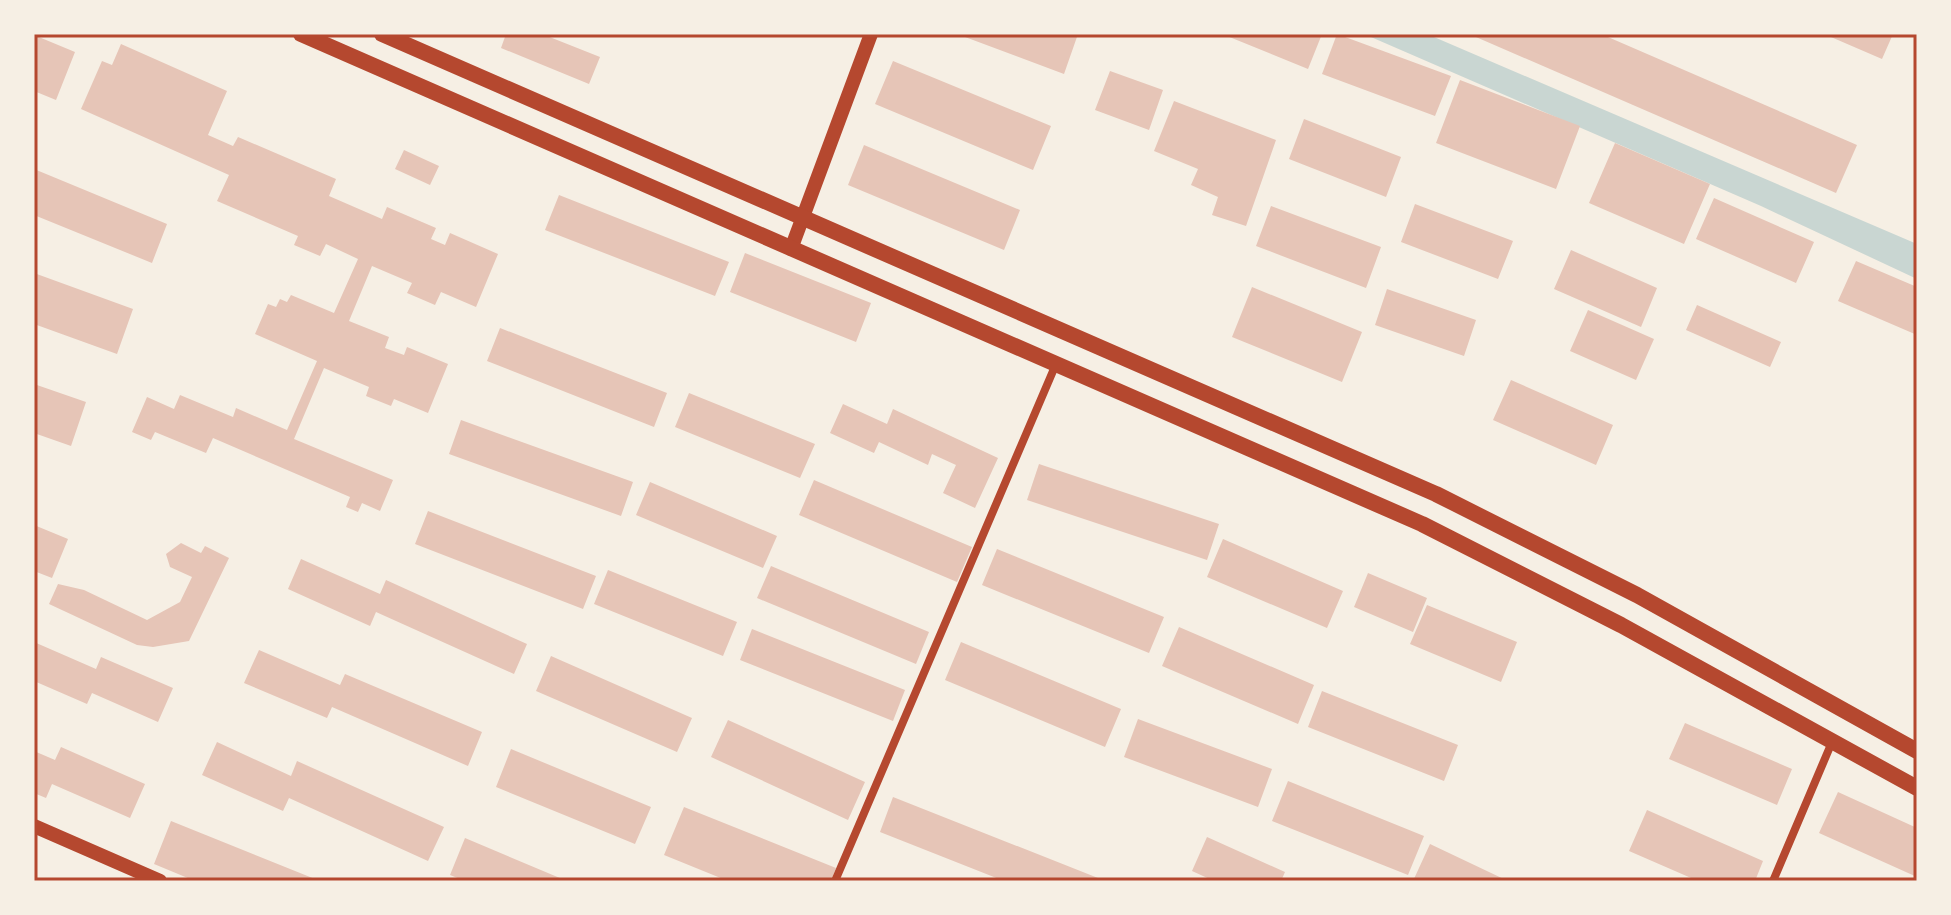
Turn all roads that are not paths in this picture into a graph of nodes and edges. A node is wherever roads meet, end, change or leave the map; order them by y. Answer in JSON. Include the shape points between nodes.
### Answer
{"nodes":[{"id":1,"x":301,"y":34,"type":"edge"},
{"id":2,"x":382,"y":34,"type":"edge"},
{"id":3,"x":871,"y":34,"type":"edge"},
{"id":4,"x":804,"y":219,"type":"junction"},
{"id":5,"x":791,"y":249,"type":"junction"},
{"id":6,"x":1056,"y":364,"type":"junction"},
{"id":7,"x":1833,"y":741,"type":"junction"},
{"id":8,"x":1917,"y":751,"type":"edge"},
{"id":9,"x":1917,"y":788,"type":"edge"},
{"id":10,"x":34,"y":826,"type":"edge"},
{"id":11,"x":160,"y":881,"type":"edge"},
{"id":12,"x":835,"y":881,"type":"edge"},
{"id":13,"x":1773,"y":881,"type":"edge"}],
"edges":[{"from":1,"to":5,"type":"main road"},
{"from":2,"to":4,"type":"main road"},
{"from":3,"to":4,"type":"street"},
{"from":4,"to":5,"type":"street"},
{"from":4,"to":8,"type":"main road","via":[[1462,507],[1648,601]]},
{"from":5,"to":6,"type":"main road"},
{"from":6,"to":7,"type":"main road","via":[[1473,549]]},
{"from":6,"to":12,"type":"street"},
{"from":7,"to":9,"type":"main road"},
{"from":7,"to":13,"type":"street"},
{"from":10,"to":11,"type":"street"}]}
